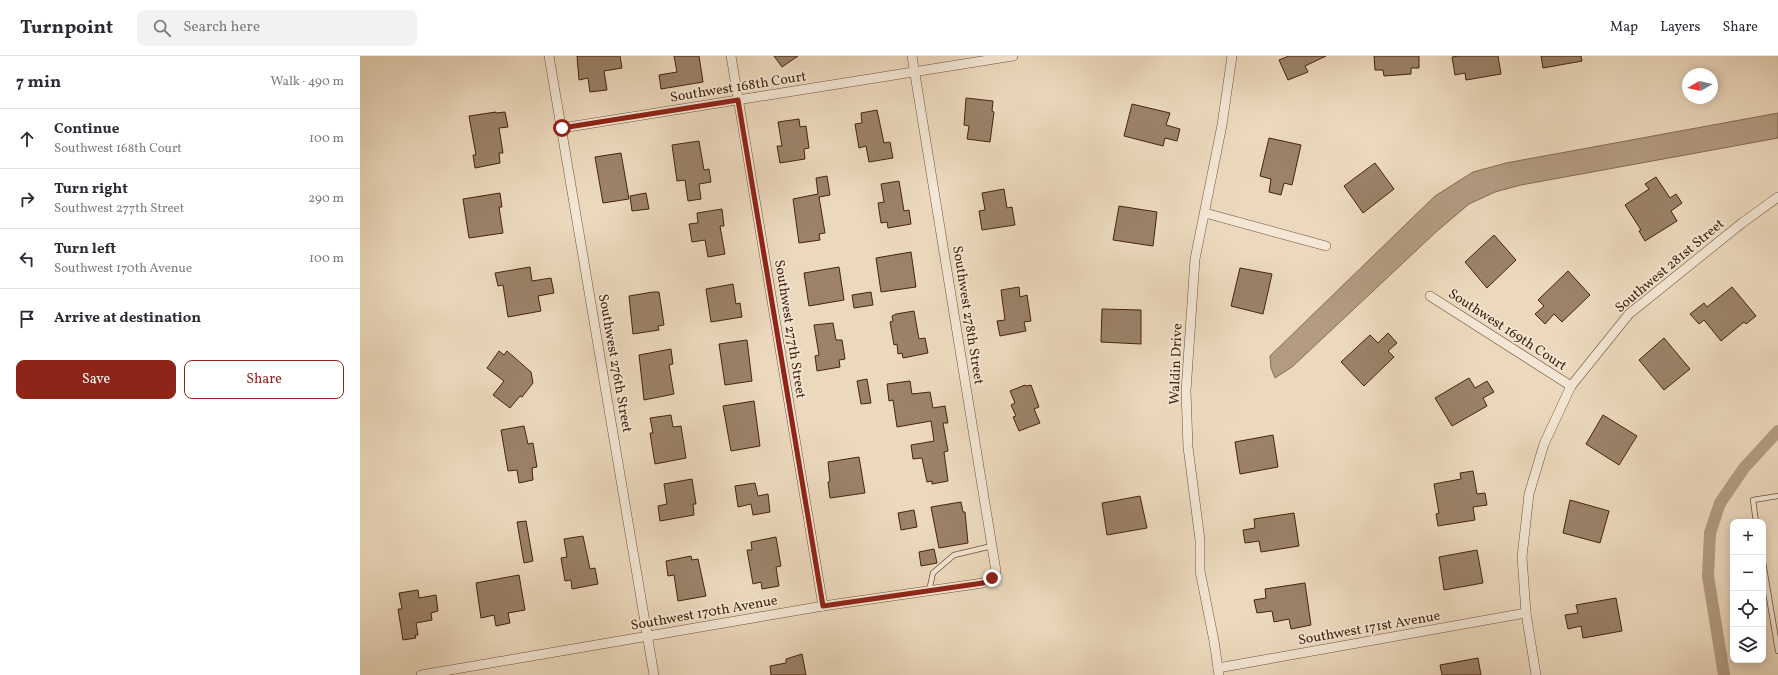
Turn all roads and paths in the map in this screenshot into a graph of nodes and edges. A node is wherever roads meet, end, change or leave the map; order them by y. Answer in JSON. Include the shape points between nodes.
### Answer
{"nodes":[{"id":1,"x":549,"y":56,"type":"edge"},
{"id":2,"x":731,"y":56,"type":"edge"},
{"id":3,"x":912,"y":56,"type":"edge"},
{"id":4,"x":1013,"y":56,"type":"edge"},
{"id":5,"x":1232,"y":56,"type":"edge"},
{"id":6,"x":915,"y":72,"type":"junction"},
{"id":7,"x":738,"y":100,"type":"junction"},
{"id":8,"x":562,"y":128,"type":"junction"},
{"id":9,"x":1778,"y":198,"type":"edge"},
{"id":10,"x":1205,"y":213,"type":"junction"},
{"id":11,"x":1326,"y":246,"type":"dead end"},
{"id":12,"x":1430,"y":296,"type":"dead end"},
{"id":13,"x":1571,"y":386,"type":"junction"},
{"id":14,"x":1778,"y":496,"type":"edge"},
{"id":15,"x":1756,"y":519,"type":"edge"},
{"id":16,"x":992,"y":546,"type":"junction"},
{"id":17,"x":992,"y":578,"type":"joint"},
{"id":18,"x":1766,"y":580,"type":"edge"},
{"id":19,"x":929,"y":591,"type":"junction"},
{"id":20,"x":823,"y":606,"type":"junction"},
{"id":21,"x":1526,"y":613,"type":"junction"},
{"id":22,"x":648,"y":636,"type":"junction"},
{"id":23,"x":1778,"y":651,"type":"edge"},
{"id":24,"x":1218,"y":671,"type":"edge"},
{"id":25,"x":421,"y":675,"type":"edge"},
{"id":26,"x":654,"y":675,"type":"edge"},
{"id":27,"x":1536,"y":675,"type":"edge"}],
"edges":[{"from":1,"to":8,"type":"street","name":"Southwest 276th Street"},
{"from":2,"to":7,"type":"street","name":"Southwest 277th Street"},
{"from":3,"to":6,"type":"street","name":"Southwest 278th Street"},
{"from":4,"to":6,"type":"street","name":"Southwest 168th Court"},
{"from":5,"to":10,"type":"street","name":"Waldin Drive"},
{"from":6,"to":7,"type":"street","name":"Southwest 168th Court"},
{"from":6,"to":16,"type":"street","name":"Southwest 278th Street"},
{"from":7,"to":8,"type":"street","name":"Southwest 168th Court"},
{"from":7,"to":20,"type":"street","name":"Southwest 277th Street"},
{"from":8,"to":22,"type":"street","name":"Southwest 276th Street"},
{"from":9,"to":13,"type":"street","name":"Southwest 281st Street","via":[[1742,223],[1629,314]]},
{"from":10,"to":11,"type":"street"},
{"from":10,"to":24,"type":"street","name":"Waldin Drive","via":[[1195,259],[1186,391],[1188,447],[1200,540],[1200,571]]},
{"from":12,"to":13,"type":"street","name":"Southwest 169th Court"},
{"from":13,"to":21,"type":"street","name":"Southwest 281st Street","via":[[1544,444],[1529,494],[1522,557]]},
{"from":14,"to":15,"type":"lane","via":[[1753,500]]},
{"from":16,"to":17,"type":"street","name":"Southwest 278th Street","via":[[996,571]]},
{"from":16,"to":19,"type":"lane","via":[[954,555],[932,574]]},
{"from":17,"to":19,"type":"street","name":"Southwest 170th Avenue","via":[[983,583]]},
{"from":18,"to":23,"type":"lane"},
{"from":19,"to":20,"type":"street","name":"Southwest 170th Avenue"},
{"from":20,"to":22,"type":"street","name":"Southwest 170th Avenue"},
{"from":21,"to":24,"type":"street","name":"Southwest 171st Avenue"},
{"from":21,"to":27,"type":"street","name":"Southwest 281st Street"},
{"from":22,"to":25,"type":"street","name":"Southwest 170th Avenue"},
{"from":22,"to":26,"type":"street","name":"Southwest 276th Street"}]}
